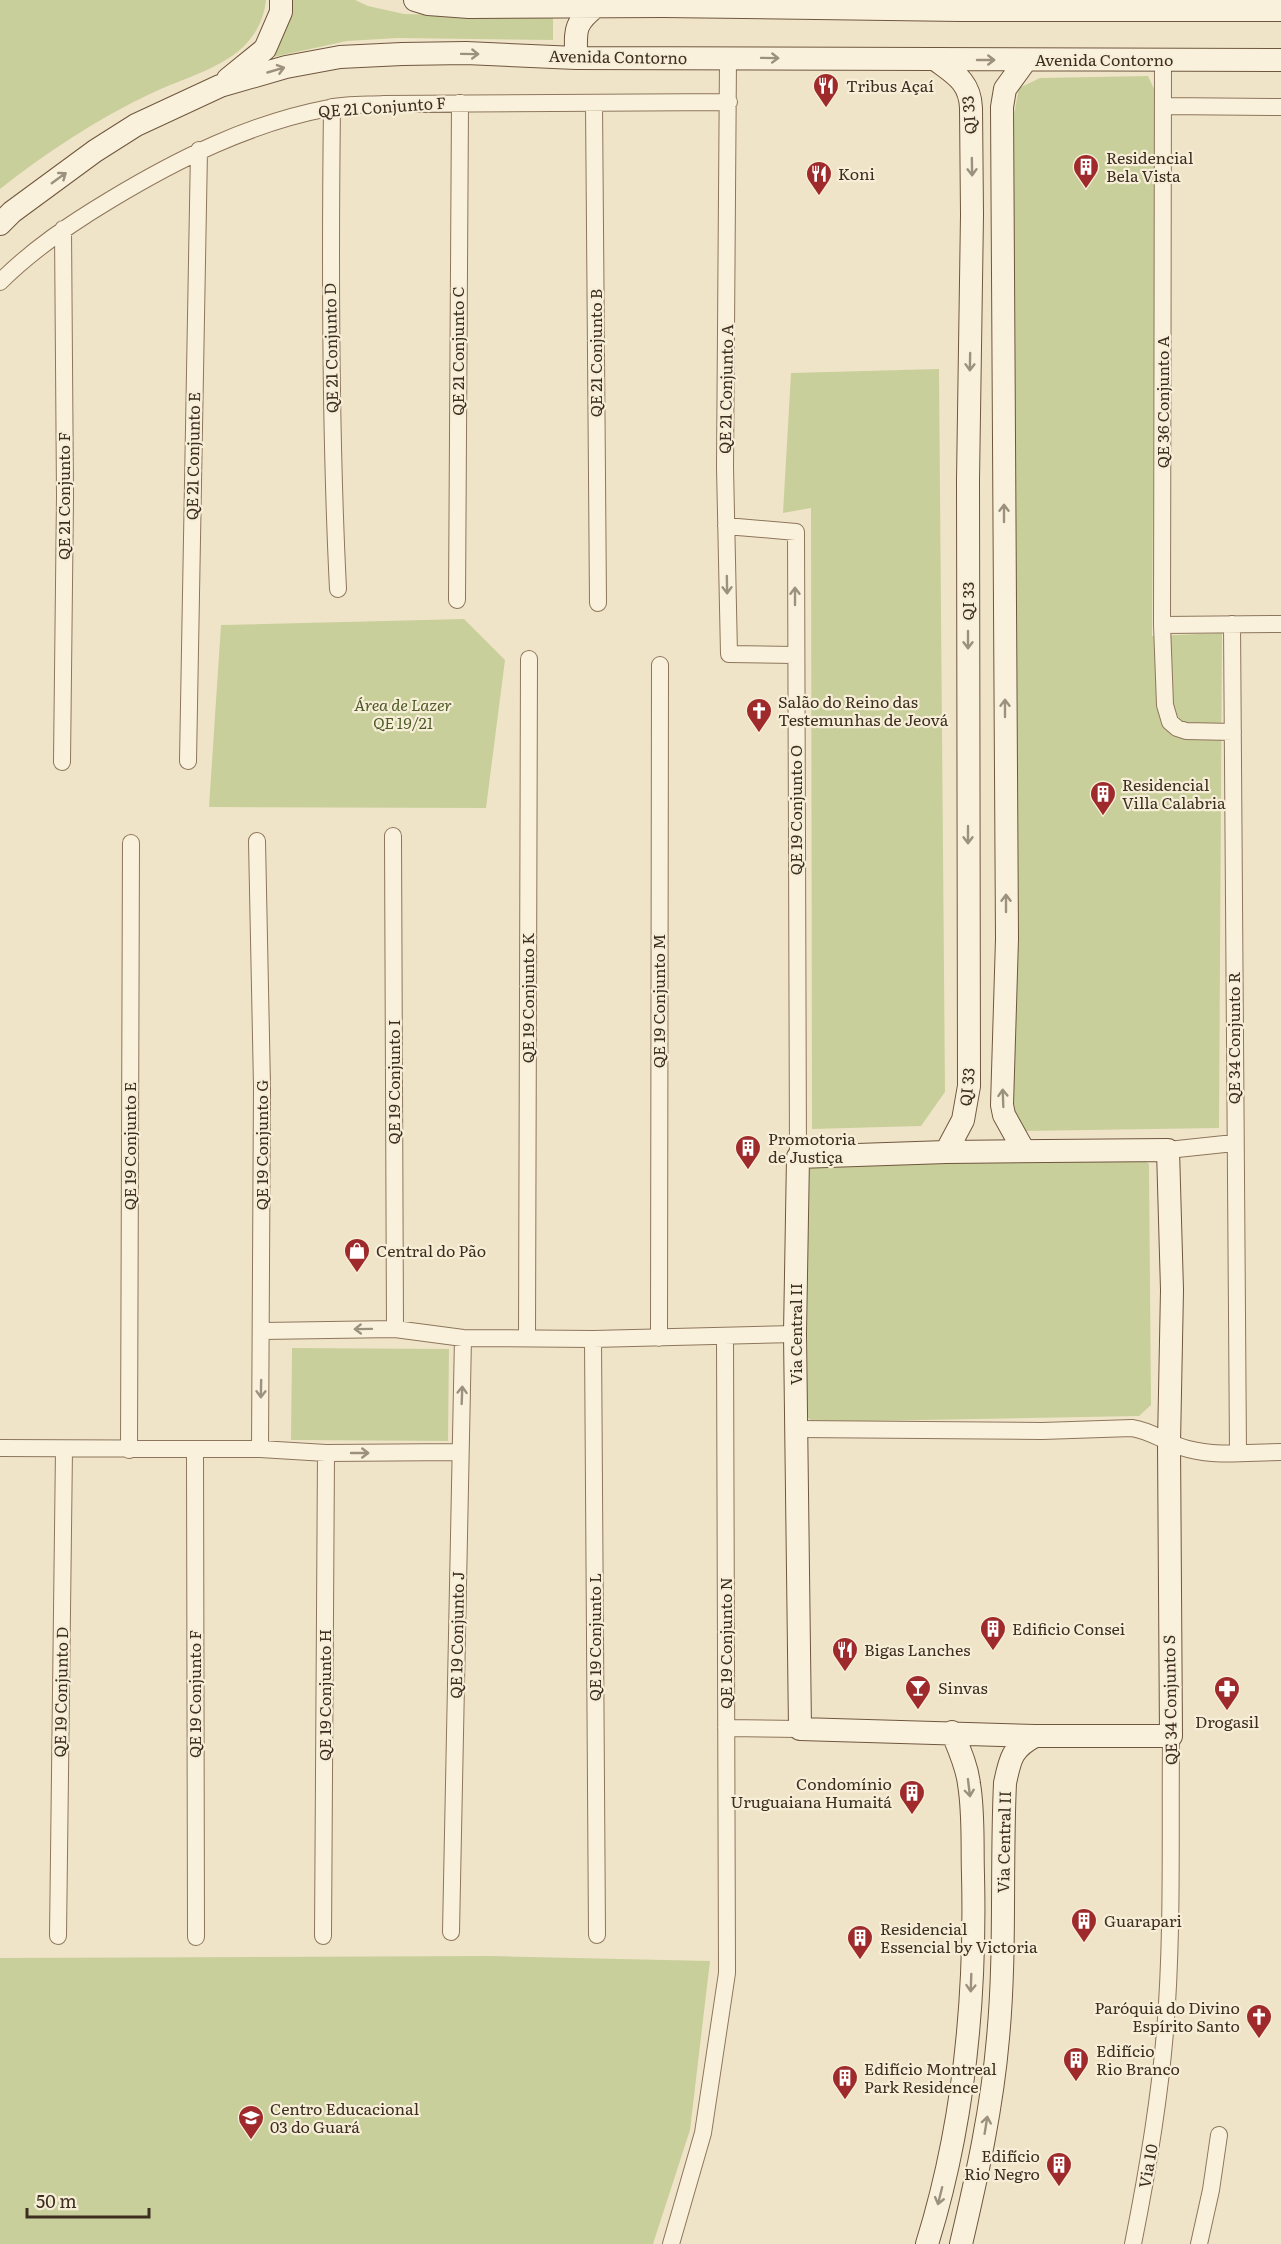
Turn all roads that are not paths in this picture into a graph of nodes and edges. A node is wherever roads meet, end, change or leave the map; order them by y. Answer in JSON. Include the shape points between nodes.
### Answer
{"nodes":[{"id":1,"x":281,"y":0,"type":"edge"},
{"id":2,"x":415,"y":0,"type":"edge"},
{"id":3,"x":512,"y":3,"type":"edge"},
{"id":4,"x":595,"y":6,"type":"junction"},
{"id":5,"x":1281,"y":10,"type":"edge"},
{"id":6,"x":576,"y":58,"type":"junction"},
{"id":7,"x":728,"y":58,"type":"junction"},
{"id":8,"x":936,"y":60,"type":"junction"},
{"id":9,"x":1026,"y":60,"type":"junction"},
{"id":10,"x":1163,"y":60,"type":"junction"},
{"id":11,"x":1281,"y":60,"type":"edge"},
{"id":12,"x":220,"y":86,"type":"junction"},
{"id":13,"x":729,"y":102,"type":"junction"},
{"id":14,"x":460,"y":103,"type":"junction"},
{"id":15,"x":594,"y":103,"type":"junction"},
{"id":16,"x":1165,"y":106,"type":"junction"},
{"id":17,"x":332,"y":107,"type":"junction"},
{"id":18,"x":1281,"y":107,"type":"edge"},
{"id":19,"x":199,"y":150,"type":"junction"},
{"id":20,"x":972,"y":215,"type":"junction"},
{"id":21,"x":1003,"y":216,"type":"junction"},
{"id":22,"x":4,"y":218,"type":"edge"},
{"id":23,"x":63,"y":229,"type":"junction"},
{"id":24,"x":0,"y":282,"type":"edge"},
{"id":25,"x":726,"y":526,"type":"junction"},
{"id":26,"x":338,"y":589,"type":"dead end"},
{"id":27,"x":457,"y":600,"type":"dead end"},
{"id":28,"x":598,"y":603,"type":"dead end"},
{"id":29,"x":1232,"y":624,"type":"junction"},
{"id":30,"x":1281,"y":624,"type":"edge"},
{"id":31,"x":1162,"y":625,"type":"junction"},
{"id":32,"x":795,"y":655,"type":"junction"},
{"id":33,"x":529,"y":659,"type":"dead end"},
{"id":34,"x":660,"y":664,"type":"dead end"},
{"id":35,"x":1233,"y":732,"type":"junction"},
{"id":36,"x":188,"y":761,"type":"dead end"},
{"id":37,"x":62,"y":762,"type":"dead end"},
{"id":38,"x":393,"y":836,"type":"dead end"},
{"id":39,"x":257,"y":841,"type":"dead end"},
{"id":40,"x":131,"y":843,"type":"dead end"},
{"id":41,"x":968,"y":938,"type":"junction"},
{"id":42,"x":1006,"y":939,"type":"junction"},
{"id":43,"x":1234,"y":1143,"type":"junction"},
{"id":44,"x":1168,"y":1150,"type":"junction"},
{"id":45,"x":1024,"y":1151,"type":"junction"},
{"id":46,"x":946,"y":1152,"type":"junction"},
{"id":47,"x":798,"y":1157,"type":"junction"},
{"id":48,"x":395,"y":1329,"type":"junction"},
{"id":49,"x":261,"y":1331,"type":"junction"},
{"id":50,"x":795,"y":1334,"type":"junction"},
{"id":51,"x":725,"y":1336,"type":"junction"},
{"id":52,"x":463,"y":1338,"type":"junction"},
{"id":53,"x":528,"y":1338,"type":"junction"},
{"id":54,"x":593,"y":1338,"type":"junction"},
{"id":55,"x":659,"y":1338,"type":"junction"},
{"id":56,"x":797,"y":1429,"type":"junction"},
{"id":57,"x":1169,"y":1443,"type":"junction"},
{"id":58,"x":0,"y":1448,"type":"edge"},
{"id":59,"x":64,"y":1449,"type":"junction"},
{"id":60,"x":129,"y":1449,"type":"junction"},
{"id":61,"x":260,"y":1449,"type":"junction"},
{"id":62,"x":195,"y":1450,"type":"junction"},
{"id":63,"x":460,"y":1452,"type":"junction"},
{"id":64,"x":1281,"y":1452,"type":"edge"},
{"id":65,"x":326,"y":1453,"type":"junction"},
{"id":66,"x":1238,"y":1453,"type":"junction"},
{"id":67,"x":726,"y":1728,"type":"junction"},
{"id":68,"x":800,"y":1729,"type":"junction"},
{"id":69,"x":952,"y":1732,"type":"junction"},
{"id":70,"x":1035,"y":1736,"type":"junction"},
{"id":71,"x":1171,"y":1736,"type":"junction"},
{"id":72,"x":451,"y":1932,"type":"dead end"},
{"id":73,"x":597,"y":1935,"type":"dead end"},
{"id":74,"x":58,"y":1936,"type":"dead end"},
{"id":75,"x":323,"y":1936,"type":"dead end"},
{"id":76,"x":196,"y":1937,"type":"dead end"},
{"id":77,"x":1160,"y":2088,"type":"joint"},
{"id":78,"x":1219,"y":2135,"type":"dead end"},
{"id":79,"x":948,"y":2162,"type":"junction"},
{"id":80,"x":979,"y":2168,"type":"junction"},
{"id":81,"x":671,"y":2244,"type":"edge"},
{"id":82,"x":927,"y":2244,"type":"edge"},
{"id":83,"x":961,"y":2244,"type":"edge"},
{"id":84,"x":1133,"y":2244,"type":"edge"},
{"id":85,"x":1199,"y":2244,"type":"edge"}],
"edges":[{"from":1,"to":12,"type":"street","via":[[281,12],[265,49]]},
{"from":2,"to":3,"type":"street","via":[[469,7]]},
{"from":3,"to":4,"type":"street"},
{"from":4,"to":5,"type":"street"},
{"from":4,"to":6,"type":"street","via":[[577,27]]},
{"from":6,"to":7,"type":"street","name":"Avenida Contorno"},
{"from":12,"to":6,"type":"street","name":"Avenida Contorno","one_way":true,"via":[[340,57],[465,54]]},
{"from":7,"to":8,"type":"street","name":"Avenida Contorno","one_way":true},
{"from":7,"to":13,"type":"street","name":"QE 21 Conjunto A"},
{"from":8,"to":9,"type":"street","name":"Avenida Contorno","one_way":true},
{"from":8,"to":20,"type":"street","name":"QI 33","one_way":true,"via":[[965,84],[970,99]]},
{"from":9,"to":10,"type":"street","name":"Avenida Contorno"},
{"from":9,"to":21,"type":"street","name":"QI 33","via":[[1003,96]]},
{"from":10,"to":11,"type":"street","name":"Avenida Contorno"},
{"from":10,"to":16,"type":"street","name":"QE 36 Conjunto A"},
{"from":22,"to":12,"type":"street","name":"Avenida Contorno","one_way":true,"via":[[136,125]]},
{"from":13,"to":15,"type":"street","name":"QE 21 Conjunto F"},
{"from":13,"to":25,"type":"street","name":"QE 21 Conjunto A"},
{"from":14,"to":15,"type":"street","name":"QE 21 Conjunto F"},
{"from":14,"to":17,"type":"street","name":"QE 21 Conjunto F"},
{"from":14,"to":27,"type":"street","name":"QE 21 Conjunto C"},
{"from":15,"to":28,"type":"street","name":"QE 21 Conjunto B"},
{"from":16,"to":18,"type":"street"},
{"from":16,"to":31,"type":"street","name":"QE 36 Conjunto A"},
{"from":17,"to":19,"type":"street","name":"QE 21 Conjunto F","via":[[263,125]]},
{"from":17,"to":26,"type":"street","name":"QE 21 Conjunto D","via":[[331,371]]},
{"from":19,"to":23,"type":"street","name":"QE 21 Conjunto F"},
{"from":19,"to":36,"type":"street","name":"QE 21 Conjunto E"},
{"from":20,"to":21,"type":"street"},
{"from":20,"to":41,"type":"street","name":"QI 33","one_way":true},
{"from":42,"to":21,"type":"street","name":"QI 33","one_way":true},
{"from":23,"to":24,"type":"street","name":"QE 21 Conjunto F","via":[[31,252]]},
{"from":23,"to":37,"type":"street","name":"QE 21 Conjunto F"},
{"from":32,"to":25,"type":"street","name":"QE 19 Conjunto O","one_way":true,"via":[[796,532]]},
{"from":25,"to":32,"type":"street","name":"QE 21 Conjunto A","one_way":true,"via":[[729,654]]},
{"from":29,"to":30,"type":"street"},
{"from":29,"to":31,"type":"street"},
{"from":29,"to":35,"type":"street","name":"QE 34 Conjunto R"},
{"from":31,"to":35,"type":"street","name":"QE 36 Conjunto A","via":[[1165,705],[1170,722],[1186,731]]},
{"from":32,"to":47,"type":"street","name":"QE 19 Conjunto O"},
{"from":33,"to":53,"type":"street","name":"QE 19 Conjunto K"},
{"from":34,"to":55,"type":"street","name":"QE 19 Conjunto M"},
{"from":35,"to":43,"type":"street","name":"QE 34 Conjunto R"},
{"from":38,"to":48,"type":"street","name":"QE 19 Conjunto I"},
{"from":39,"to":49,"type":"street","name":"QE 19 Conjunto G"},
{"from":40,"to":60,"type":"street","name":"QE 19 Conjunto E"},
{"from":41,"to":42,"type":"street"},
{"from":41,"to":46,"type":"street","name":"QI 33","via":[[969,1086],[963,1120]]},
{"from":45,"to":42,"type":"street","name":"QI 33","one_way":true,"via":[[1002,1105]]},
{"from":43,"to":44,"type":"street"},
{"from":43,"to":66,"type":"street","name":"QE 34 Conjunto R"},
{"from":44,"to":45,"type":"street"},
{"from":44,"to":57,"type":"street","via":[[1172,1290]]},
{"from":45,"to":46,"type":"street"},
{"from":46,"to":47,"type":"street"},
{"from":47,"to":50,"type":"street","name":"Via Central II"},
{"from":48,"to":49,"type":"street","one_way":true},
{"from":48,"to":52,"type":"street"},
{"from":49,"to":61,"type":"street","name":"QE 19 Conjunto G","one_way":true},
{"from":50,"to":51,"type":"street"},
{"from":50,"to":56,"type":"street","name":"Via Central II"},
{"from":51,"to":55,"type":"street"},
{"from":51,"to":67,"type":"street","name":"QE 19 Conjunto N"},
{"from":52,"to":53,"type":"street"},
{"from":63,"to":52,"type":"street","name":"QE 19 Conjunto J","one_way":true},
{"from":53,"to":54,"type":"street"},
{"from":54,"to":55,"type":"street"},
{"from":54,"to":73,"type":"street","name":"QE 19 Conjunto L"},
{"from":56,"to":57,"type":"street","via":[[1132,1428],[1155,1434]]},
{"from":56,"to":68,"type":"street","name":"Via Central II"},
{"from":57,"to":66,"type":"street","via":[[1201,1452]]},
{"from":57,"to":71,"type":"street","name":"QE 34 Conjunto S"},
{"from":58,"to":59,"type":"street"},
{"from":59,"to":60,"type":"street"},
{"from":59,"to":74,"type":"street","name":"QE 19 Conjunto D"},
{"from":60,"to":62,"type":"street"},
{"from":61,"to":62,"type":"street"},
{"from":61,"to":65,"type":"street"},
{"from":62,"to":76,"type":"street","name":"QE 19 Conjunto F"},
{"from":65,"to":63,"type":"street","one_way":true},
{"from":63,"to":72,"type":"street","name":"QE 19 Conjunto J"},
{"from":64,"to":66,"type":"street"},
{"from":65,"to":75,"type":"street","name":"QE 19 Conjunto H"},
{"from":67,"to":68,"type":"street"},
{"from":67,"to":81,"type":"street","name":"QE 19 Conjunto N","via":[[727,1973],[704,2133]]},
{"from":68,"to":69,"type":"street"},
{"from":69,"to":70,"type":"street"},
{"from":69,"to":79,"type":"street","name":"Via Central II","one_way":true,"via":[[969,1784],[974,1920],[967,2040]]},
{"from":70,"to":71,"type":"street"},
{"from":80,"to":70,"type":"street","name":"Via Central II","one_way":true,"via":[[998,2038],[1004,1937],[1005,1783],[1010,1760],[1020,1744]]},
{"from":71,"to":77,"type":"street","name":"QE 34 Conjunto S","via":[[1168,1958]]},
{"from":77,"to":84,"type":"street","name":"Via 10"},
{"from":78,"to":85,"type":"street"},
{"from":79,"to":80,"type":"street"},
{"from":79,"to":82,"type":"street","name":"Via Central II","one_way":true},
{"from":80,"to":83,"type":"street","name":"Via Central II"}]}
